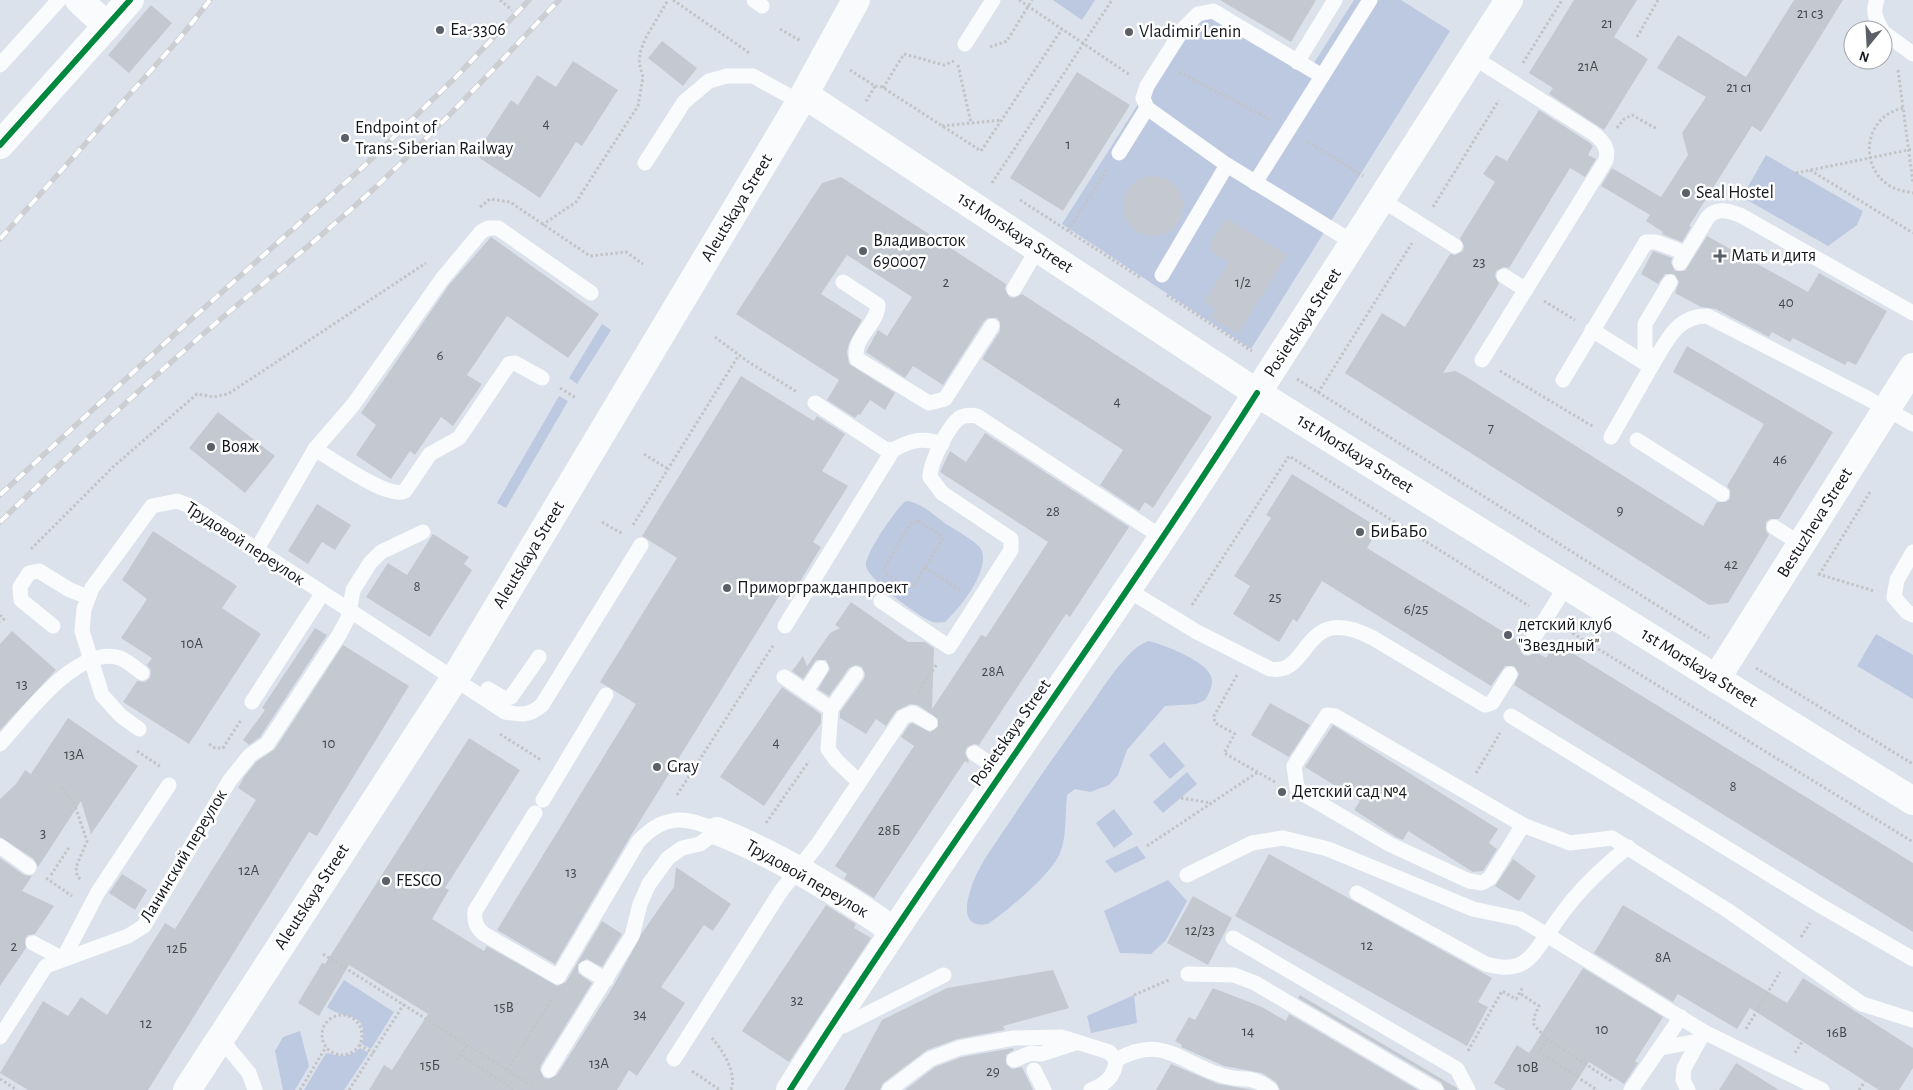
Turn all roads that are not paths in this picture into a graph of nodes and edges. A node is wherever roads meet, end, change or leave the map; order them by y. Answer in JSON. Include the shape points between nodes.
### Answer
{"nodes":[{"id":1,"x":59,"y":0,"type":"edge"},
{"id":2,"x":79,"y":0,"type":"edge"},
{"id":3,"x":130,"y":0,"type":"edge"},
{"id":4,"x":993,"y":0,"type":"edge"},
{"id":5,"x":1335,"y":0,"type":"edge"},
{"id":6,"x":1370,"y":0,"type":"edge"},
{"id":7,"x":1510,"y":0,"type":"edge"},
{"id":8,"x":1877,"y":0,"type":"edge"},
{"id":9,"x":851,"y":3,"type":"edge"},
{"id":10,"x":1217,"y":6,"type":"edge"},
{"id":11,"x":1876,"y":20,"type":"edge"},
{"id":12,"x":107,"y":26,"type":"junction"},
{"id":13,"x":1893,"y":39,"type":"edge"},
{"id":14,"x":965,"y":44,"type":"dead end"},
{"id":15,"x":1913,"y":54,"type":"edge"},
{"id":16,"x":1473,"y":57,"type":"junction"},
{"id":17,"x":1297,"y":62,"type":"junction"},
{"id":18,"x":0,"y":65,"type":"edge"},
{"id":19,"x":1322,"y":76,"type":"junction"},
{"id":20,"x":803,"y":98,"type":"junction"},
{"id":21,"x":1147,"y":108,"type":"junction"},
{"id":22,"x":0,"y":145,"type":"edge"},
{"id":23,"x":1119,"y":152,"type":"road end"},
{"id":24,"x":645,"y":163,"type":"dead end"},
{"id":25,"x":1227,"y":165,"type":"junction"},
{"id":26,"x":1255,"y":183,"type":"junction"},
{"id":27,"x":1382,"y":200,"type":"junction"},
{"id":28,"x":1354,"y":243,"type":"junction"},
{"id":29,"x":1455,"y":246,"type":"dead end"},
{"id":30,"x":1038,"y":248,"type":"junction"},
{"id":31,"x":1162,"y":275,"type":"dead end"},
{"id":32,"x":1504,"y":276,"type":"dead end"},
{"id":33,"x":843,"y":282,"type":"dead end"},
{"id":34,"x":1670,"y":282,"type":"dead end"},
{"id":35,"x":1014,"y":289,"type":"dead end"},
{"id":36,"x":1526,"y":290,"type":"junction"},
{"id":37,"x":591,"y":293,"type":"dead end"},
{"id":38,"x":1913,"y":313,"type":"edge"},
{"id":39,"x":992,"y":326,"type":"dead end"},
{"id":40,"x":1592,"y":330,"type":"junction"},
{"id":41,"x":1482,"y":360,"type":"dead end"},
{"id":42,"x":1651,"y":367,"type":"junction"},
{"id":43,"x":1913,"y":367,"type":"edge"},
{"id":44,"x":1562,"y":380,"type":"dead end"},
{"id":45,"x":549,"y":381,"type":"road end"},
{"id":46,"x":1257,"y":393,"type":"junction"},
{"id":47,"x":815,"y":403,"type":"road end"},
{"id":48,"x":1886,"y":409,"type":"junction"},
{"id":49,"x":1913,"y":424,"type":"edge"},
{"id":50,"x":1611,"y":437,"type":"road end"},
{"id":51,"x":1637,"y":440,"type":"dead end"},
{"id":52,"x":942,"y":444,"type":"junction"},
{"id":53,"x":315,"y":449,"type":"junction"},
{"id":54,"x":893,"y":450,"type":"junction"},
{"id":55,"x":1722,"y":494,"type":"dead end"},
{"id":56,"x":1774,"y":527,"type":"dead end"},
{"id":57,"x":423,"y":532,"type":"dead end"},
{"id":58,"x":1163,"y":538,"type":"junction"},
{"id":59,"x":641,"y":545,"type":"dead end"},
{"id":60,"x":256,"y":550,"type":"junction"},
{"id":61,"x":1796,"y":552,"type":"junction"},
{"id":62,"x":1913,"y":552,"type":"edge"},
{"id":63,"x":1566,"y":586,"type":"junction"},
{"id":64,"x":1128,"y":590,"type":"junction"},
{"id":65,"x":322,"y":594,"type":"junction"},
{"id":66,"x":88,"y":597,"type":"junction"},
{"id":67,"x":881,"y":601,"type":"dead end"},
{"id":68,"x":350,"y":610,"type":"junction"},
{"id":69,"x":1913,"y":615,"type":"edge"},
{"id":70,"x":53,"y":626,"type":"dead end"},
{"id":71,"x":785,"y":626,"type":"dead end"},
{"id":72,"x":1528,"y":647,"type":"dead end"},
{"id":73,"x":539,"y":657,"type":"dead end"},
{"id":74,"x":93,"y":660,"type":"junction"},
{"id":75,"x":821,"y":668,"type":"dead end"},
{"id":76,"x":142,"y":673,"type":"dead end"},
{"id":77,"x":856,"y":674,"type":"dead end"},
{"id":78,"x":1510,"y":674,"type":"dead end"},
{"id":79,"x":457,"y":675,"type":"junction"},
{"id":80,"x":784,"y":677,"type":"dead end"},
{"id":81,"x":1716,"y":679,"type":"junction"},
{"id":82,"x":806,"y":691,"type":"junction"},
{"id":83,"x":606,"y":695,"type":"dead end"},
{"id":84,"x":252,"y":702,"type":"road end"},
{"id":85,"x":832,"y":709,"type":"junction"},
{"id":86,"x":1511,"y":716,"type":"road end"},
{"id":87,"x":930,"y":723,"type":"dead end"},
{"id":88,"x":139,"y":729,"type":"dead end"},
{"id":89,"x":0,"y":744,"type":"edge"},
{"id":90,"x":974,"y":753,"type":"dead end"},
{"id":91,"x":1002,"y":772,"type":"junction"},
{"id":92,"x":858,"y":781,"type":"junction"},
{"id":93,"x":169,"y":785,"type":"road end"},
{"id":94,"x":543,"y":800,"type":"dead end"},
{"id":95,"x":1913,"y":801,"type":"edge"},
{"id":96,"x":535,"y":813,"type":"dead end"},
{"id":97,"x":1523,"y":825,"type":"junction"},
{"id":98,"x":716,"y":831,"type":"junction"},
{"id":99,"x":0,"y":846,"type":"edge"},
{"id":100,"x":1628,"y":847,"type":"junction"},
{"id":101,"x":29,"y":867,"type":"road end"},
{"id":102,"x":796,"y":871,"type":"junction"},
{"id":103,"x":1187,"y":875,"type":"dead end"},
{"id":104,"x":1357,"y":893,"type":"dead end"},
{"id":105,"x":894,"y":931,"type":"junction"},
{"id":106,"x":1547,"y":935,"type":"junction"},
{"id":107,"x":1233,"y":938,"type":"dead end"},
{"id":108,"x":33,"y":943,"type":"dead end"},
{"id":109,"x":63,"y":959,"type":"junction"},
{"id":110,"x":1913,"y":959,"type":"edge"},
{"id":111,"x":586,"y":968,"type":"dead end"},
{"id":112,"x":944,"y":974,"type":"dead end"},
{"id":113,"x":1188,"y":974,"type":"dead end"},
{"id":114,"x":606,"y":980,"type":"junction"},
{"id":115,"x":1681,"y":1017,"type":"junction"},
{"id":116,"x":1913,"y":1020,"type":"edge"},
{"id":117,"x":830,"y":1027,"type":"junction"},
{"id":118,"x":1701,"y":1036,"type":"junction"},
{"id":119,"x":0,"y":1037,"type":"edge"},
{"id":120,"x":220,"y":1038,"type":"junction"},
{"id":121,"x":1078,"y":1042,"type":"junction"},
{"id":122,"x":1661,"y":1048,"type":"junction"},
{"id":123,"x":674,"y":1059,"type":"dead end"},
{"id":124,"x":1014,"y":1060,"type":"dead end"},
{"id":125,"x":1116,"y":1060,"type":"junction"},
{"id":126,"x":549,"y":1070,"type":"dead end"},
{"id":127,"x":1034,"y":1070,"type":"dead end"},
{"id":128,"x":1624,"y":1087,"type":"edge"},
{"id":129,"x":187,"y":1090,"type":"edge"},
{"id":130,"x":255,"y":1090,"type":"edge"},
{"id":131,"x":790,"y":1090,"type":"edge"},
{"id":132,"x":889,"y":1090,"type":"edge"},
{"id":133,"x":1044,"y":1090,"type":"edge"},
{"id":134,"x":1091,"y":1090,"type":"edge"},
{"id":135,"x":1271,"y":1090,"type":"edge"},
{"id":136,"x":1436,"y":1090,"type":"edge"},
{"id":137,"x":1468,"y":1090,"type":"edge"},
{"id":138,"x":1688,"y":1090,"type":"edge"},
{"id":139,"x":1822,"y":1090,"type":"edge"}],
"edges":[{"from":1,"to":18,"type":"lane"},
{"from":2,"to":12,"type":"main road"},
{"from":3,"to":12,"type":"main road"},
{"from":4,"to":14,"type":"lane"},
{"from":5,"to":17,"type":"lane"},
{"from":6,"to":19,"type":"lane"},
{"from":7,"to":16,"type":"main road","name":"Posietskaya Street"},
{"from":8,"to":11,"type":"lane","via":[[1874,8]]},
{"from":9,"to":20,"type":"main road","name":"Aleutskaya Street"},
{"from":10,"to":17,"type":"lane"},
{"from":10,"to":21,"type":"lane","via":[[1198,14],[1183,28],[1147,86],[1143,98]]},
{"from":12,"to":22,"type":"main road"},
{"from":13,"to":15,"type":"lane"},
{"from":16,"to":27,"type":"main road","name":"Posietskaya Street"},
{"from":16,"to":36,"type":"lane","via":[[1593,133],[1608,152]]},
{"from":17,"to":19,"type":"lane"},
{"from":19,"to":26,"type":"lane"},
{"from":20,"to":24,"type":"lane","via":[[754,76],[728,76],[709,81],[684,102]]},
{"from":20,"to":30,"type":"main road","name":"1st Morskaya Street"},
{"from":20,"to":79,"type":"main road","name":"Aleutskaya Street"},
{"from":21,"to":23,"type":"lane"},
{"from":21,"to":25,"type":"lane"},
{"from":25,"to":26,"type":"lane"},
{"from":25,"to":31,"type":"lane"},
{"from":26,"to":28,"type":"lane"},
{"from":27,"to":28,"type":"main road","name":"Posietskaya Street"},
{"from":27,"to":29,"type":"lane"},
{"from":28,"to":46,"type":"main road","name":"Posietskaya Street"},
{"from":30,"to":35,"type":"lane"},
{"from":30,"to":46,"type":"main road","name":"1st Morskaya Street"},
{"from":32,"to":36,"type":"lane"},
{"from":33,"to":39,"type":"lane","via":[[878,305],[857,347],[857,359],[929,403],[945,398]]},
{"from":34,"to":42,"type":"lane","via":[[1645,324],[1645,347]]},
{"from":36,"to":41,"type":"lane"},
{"from":37,"to":53,"type":"lane","via":[[498,228],[488,228],[481,232],[442,279],[353,405]]},
{"from":38,"to":40,"type":"lane","via":[[1735,213],[1718,210],[1711,214],[1683,258],[1656,242],[1646,242]]},
{"from":40,"to":42,"type":"lane"},
{"from":40,"to":44,"type":"lane"},
{"from":42,"to":48,"type":"lane","via":[[1675,327],[1688,318],[1707,316]]},
{"from":42,"to":50,"type":"lane"},
{"from":43,"to":48,"type":"main road","name":"Bestuzheva Street"},
{"from":45,"to":53,"type":"lane","via":[[515,363],[509,364],[459,438],[430,454],[400,494],[386,491]]},
{"from":46,"to":58,"type":"main road","name":"Posietskaya Street"},
{"from":46,"to":63,"type":"main road","name":"1st Morskaya Street"},
{"from":47,"to":54,"type":"lane","via":[[884,449]]},
{"from":48,"to":49,"type":"lane"},
{"from":48,"to":61,"type":"main road","name":"Bestuzheva Street"},
{"from":51,"to":55,"type":"lane"},
{"from":52,"to":54,"type":"lane","via":[[921,439],[909,441]]},
{"from":52,"to":58,"type":"lane","via":[[959,418],[977,416]]},
{"from":52,"to":67,"type":"lane","via":[[930,469],[930,477],[938,490],[1011,539],[1011,550],[949,647]]},
{"from":53,"to":60,"type":"lane"},
{"from":54,"to":71,"type":"lane"},
{"from":56,"to":61,"type":"lane"},
{"from":57,"to":68,"type":"lane","name":"Ланинский переулок","via":[[381,552],[370,563],[353,590]]},
{"from":58,"to":64,"type":"main road","name":"Posietskaya Street"},
{"from":59,"to":79,"type":"lane","name":"Трудовой переулок","via":[[542,705],[534,712],[524,716],[505,712]]},
{"from":60,"to":65,"type":"lane","name":"Трудовой переулок"},
{"from":60,"to":66,"type":"lane","name":"Трудовой переулок","via":[[190,506],[177,501],[152,506]]},
{"from":61,"to":81,"type":"main road","name":"Bestuzheva Street"},
{"from":62,"to":69,"type":"lane","via":[[1896,580],[1894,597]]},
{"from":63,"to":72,"type":"lane"},
{"from":63,"to":81,"type":"main road","name":"1st Morskaya Street"},
{"from":64,"to":78,"type":"lane","via":[[1197,632],[1270,669],[1288,667],[1314,636],[1341,626],[1359,630],[1485,705],[1492,703]]},
{"from":64,"to":91,"type":"main road","name":"Posietskaya Street"},
{"from":65,"to":68,"type":"lane","name":"Трудовой переулок"},
{"from":65,"to":84,"type":"lane"},
{"from":66,"to":70,"type":"lane","via":[[40,571],[29,573],[20,588],[21,600]]},
{"from":66,"to":74,"type":"lane","name":"Трудовой переулок","via":[[82,631]]},
{"from":68,"to":79,"type":"lane","name":"Трудовой переулок"},
{"from":68,"to":109,"type":"lane","name":"Ланинский переулок","via":[[339,635],[267,744],[250,755],[230,780],[144,926],[128,936]]},
{"from":73,"to":79,"type":"lane","via":[[515,694],[508,699]]},
{"from":74,"to":76,"type":"lane","via":[[110,656],[119,658]]},
{"from":74,"to":88,"type":"lane","name":"Трудовой переулок","via":[[102,695],[121,716]]},
{"from":74,"to":89,"type":"lane","via":[[70,670]]},
{"from":75,"to":82,"type":"lane"},
{"from":77,"to":85,"type":"lane"},
{"from":79,"to":120,"type":"main road","name":"Aleutskaya Street"},
{"from":80,"to":82,"type":"lane"},
{"from":81,"to":95,"type":"main road","name":"1st Morskaya Street"},
{"from":82,"to":85,"type":"lane"},
{"from":83,"to":94,"type":"lane"},
{"from":85,"to":92,"type":"lane","via":[[828,749]]},
{"from":86,"to":110,"type":"lane"},
{"from":87,"to":92,"type":"lane","via":[[913,713],[902,717]]},
{"from":90,"to":91,"type":"lane"},
{"from":91,"to":105,"type":"main road","name":"Posietskaya Street"},
{"from":92,"to":102,"type":"lane","via":[[818,844]]},
{"from":93,"to":109,"type":"lane","via":[[98,892]]},
{"from":96,"to":98,"type":"lane","via":[[475,911],[474,921],[484,934],[558,977],[638,842],[648,831],[658,824],[680,819],[697,820]]},
{"from":97,"to":97,"type":"lane","via":[[1490,878],[1482,883],[1469,880],[1389,844],[1307,796],[1297,788],[1294,766],[1327,714],[1335,716]]},
{"from":97,"to":100,"type":"lane","via":[[1570,843],[1612,838]]},
{"from":98,"to":102,"type":"main road","name":"Трудовой переулок","via":[[751,844]]},
{"from":98,"to":114,"type":"lane","via":[[700,844],[682,848],[668,858],[649,884],[632,936]]},
{"from":99,"to":101,"type":"lane"},
{"from":100,"to":106,"type":"lane","via":[[1595,873],[1567,904]]},
{"from":100,"to":116,"type":"lane","via":[[1727,910],[1862,1004]]},
{"from":102,"to":105,"type":"main road","name":"Трудовой переулок"},
{"from":102,"to":123,"type":"lane"},
{"from":103,"to":106,"type":"lane","via":[[1252,843],[1283,838],[1328,849],[1473,909],[1520,919]]},
{"from":104,"to":106,"type":"lane","via":[[1496,967],[1516,966],[1530,960]]},
{"from":105,"to":117,"type":"main road","name":"Posietskaya Street"},
{"from":106,"to":115,"type":"lane"},
{"from":107,"to":137,"type":"lane","via":[[1457,1069]]},
{"from":108,"to":109,"type":"lane"},
{"from":109,"to":119,"type":"lane","name":"Ланинский переулок","via":[[40,971]]},
{"from":111,"to":114,"type":"lane"},
{"from":112,"to":117,"type":"lane","via":[[843,1026]]},
{"from":113,"to":136,"type":"lane","via":[[1234,975],[1255,983]]},
{"from":114,"to":126,"type":"lane"},
{"from":115,"to":118,"type":"lane"},
{"from":115,"to":122,"type":"lane"},
{"from":117,"to":131,"type":"main road","name":"Posietskaya Street"},
{"from":118,"to":122,"type":"lane"},
{"from":118,"to":138,"type":"lane","via":[[1684,1068],[1683,1080]]},
{"from":118,"to":139,"type":"lane"},
{"from":120,"to":129,"type":"main road","name":"Aleutskaya Street"},
{"from":120,"to":130,"type":"lane","via":[[249,1074]]},
{"from":121,"to":124,"type":"lane"},
{"from":121,"to":125,"type":"lane","via":[[1109,1052]]},
{"from":121,"to":132,"type":"lane","via":[[1040,1036],[959,1048],[930,1059]]},
{"from":122,"to":128,"type":"lane"},
{"from":125,"to":134,"type":"lane","via":[[1115,1071],[1110,1078]]},
{"from":125,"to":135,"type":"lane","via":[[1130,1052],[1167,1050],[1219,1075],[1260,1080]]},
{"from":127,"to":133,"type":"lane"}]}
